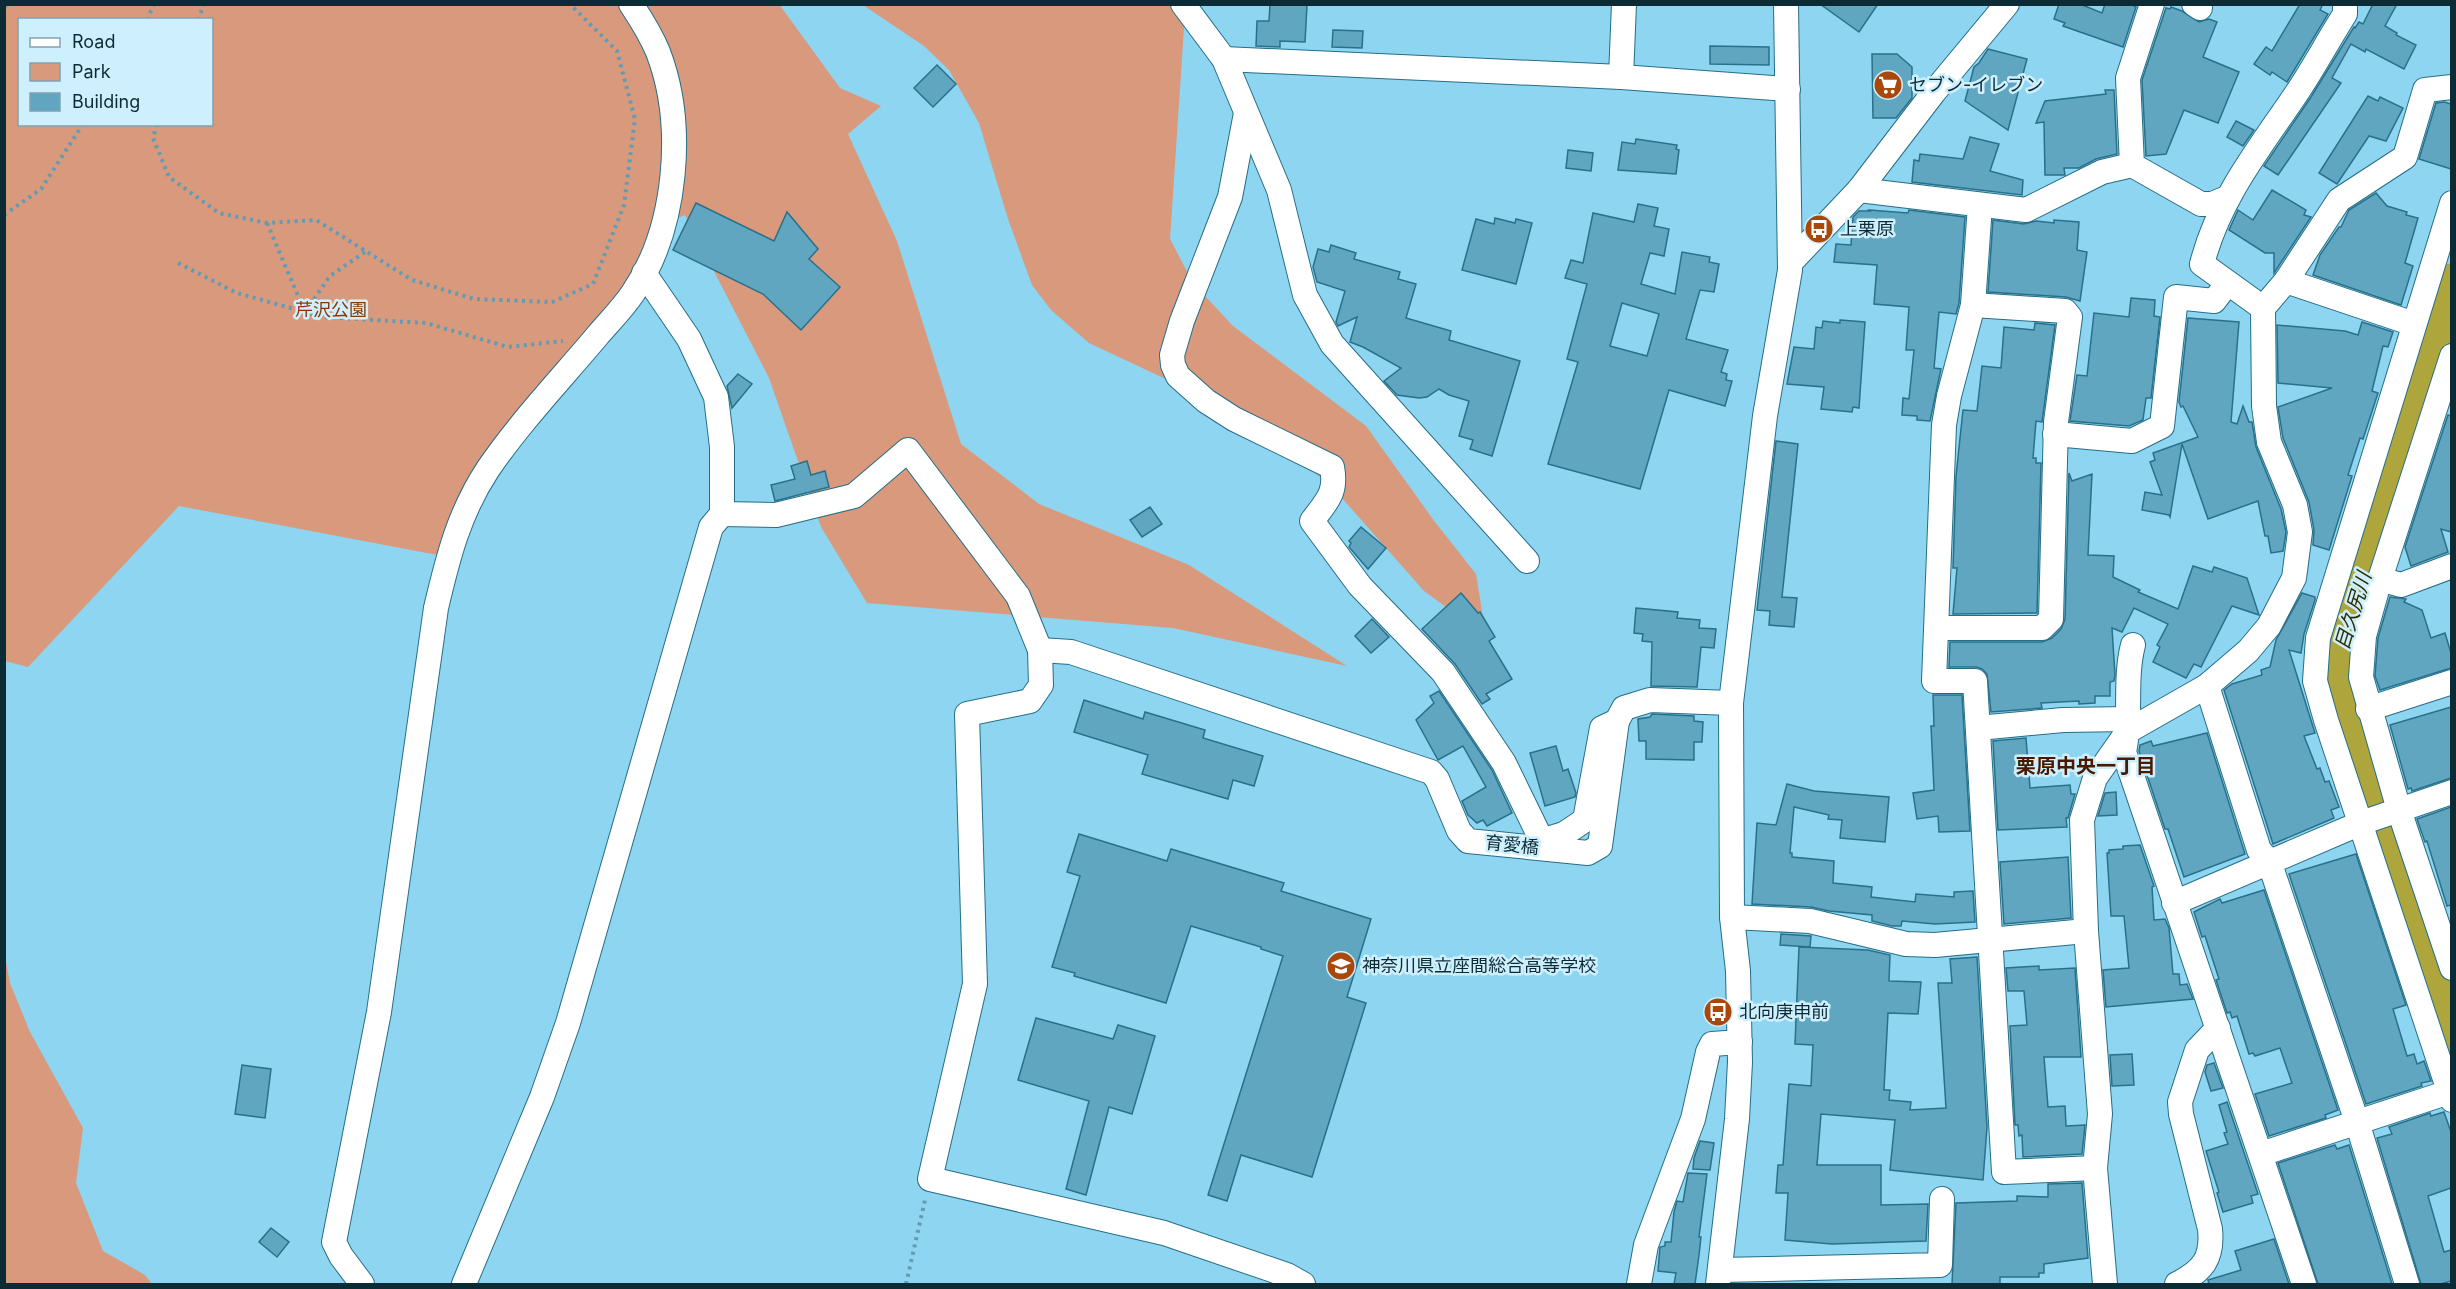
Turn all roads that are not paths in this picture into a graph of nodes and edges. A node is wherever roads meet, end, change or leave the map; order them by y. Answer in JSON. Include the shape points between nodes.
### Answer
{"nodes":[{"id":1,"x":630,"y":4,"type":"edge"},
{"id":2,"x":1183,"y":4,"type":"edge"},
{"id":3,"x":1624,"y":4,"type":"edge"},
{"id":4,"x":1786,"y":4,"type":"edge"},
{"id":5,"x":2007,"y":4,"type":"edge"},
{"id":6,"x":2152,"y":4,"type":"edge"},
{"id":7,"x":2345,"y":4,"type":"edge"},
{"id":8,"x":1224,"y":59,"type":"junction"},
{"id":9,"x":1621,"y":77,"type":"junction"},
{"id":10,"x":2451,"y":87,"type":"edge"},
{"id":11,"x":1788,"y":89,"type":"junction"},
{"id":12,"x":1246,"y":113,"type":"junction"},
{"id":13,"x":2132,"y":165,"type":"junction"},
{"id":14,"x":1859,"y":190,"type":"junction"},
{"id":15,"x":2227,"y":198,"type":"junction"},
{"id":16,"x":2451,"y":203,"type":"edge"},
{"id":17,"x":1980,"y":205,"type":"junction"},
{"id":18,"x":1790,"y":263,"type":"junction"},
{"id":19,"x":644,"y":273,"type":"junction"},
{"id":20,"x":2286,"y":281,"type":"junction"},
{"id":21,"x":2227,"y":284,"type":"junction"},
{"id":22,"x":1973,"y":305,"type":"junction"},
{"id":23,"x":2263,"y":308,"type":"junction"},
{"id":24,"x":2414,"y":324,"type":"junction"},
{"id":25,"x":2451,"y":356,"type":"edge"},
{"id":26,"x":2055,"y":434,"type":"junction"},
{"id":27,"x":722,"y":514,"type":"junction"},
{"id":28,"x":1527,"y":561,"type":"dead end"},
{"id":29,"x":2451,"y":566,"type":"edge"},
{"id":30,"x":2294,"y":578,"type":"junction"},
{"id":31,"x":2380,"y":579,"type":"junction"},
{"id":32,"x":2333,"y":589,"type":"junction"},
{"id":33,"x":1937,"y":628,"type":"junction"},
{"id":34,"x":2133,"y":645,"type":"dead end"},
{"id":35,"x":1040,"y":650,"type":"junction"},
{"id":36,"x":2451,"y":682,"type":"edge"},
{"id":37,"x":2207,"y":686,"type":"junction"},
{"id":38,"x":1731,"y":703,"type":"junction"},
{"id":39,"x":2368,"y":709,"type":"junction"},
{"id":40,"x":2129,"y":725,"type":"junction"},
{"id":41,"x":1616,"y":728,"type":"junction"},
{"id":42,"x":1978,"y":728,"type":"junction"},
{"id":43,"x":2451,"y":792,"type":"edge"},
{"id":44,"x":2397,"y":811,"type":"junction"},
{"id":45,"x":2364,"y":822,"type":"junction"},
{"id":46,"x":2269,"y":861,"type":"junction"},
{"id":47,"x":2174,"y":903,"type":"junction"},
{"id":48,"x":1732,"y":917,"type":"junction"},
{"id":49,"x":2086,"y":931,"type":"junction"},
{"id":50,"x":1991,"y":941,"type":"junction"},
{"id":51,"x":2451,"y":968,"type":"edge"},
{"id":52,"x":2218,"y":1028,"type":"junction"},
{"id":53,"x":1740,"y":1042,"type":"junction"},
{"id":54,"x":2450,"y":1096,"type":"edge"},
{"id":55,"x":2356,"y":1122,"type":"junction"},
{"id":56,"x":2261,"y":1154,"type":"junction"},
{"id":57,"x":2095,"y":1168,"type":"junction"},
{"id":58,"x":1942,"y":1199,"type":"dead end"},
{"id":59,"x":1821,"y":1276,"type":"edge"},
{"id":60,"x":1719,"y":1277,"type":"edge"},
{"id":61,"x":362,"y":1284,"type":"edge"},
{"id":62,"x":464,"y":1284,"type":"edge"},
{"id":63,"x":1303,"y":1284,"type":"edge"},
{"id":64,"x":1639,"y":1284,"type":"edge"},
{"id":65,"x":2106,"y":1284,"type":"edge"},
{"id":66,"x":2180,"y":1284,"type":"edge"},
{"id":67,"x":2304,"y":1284,"type":"edge"},
{"id":68,"x":2407,"y":1284,"type":"edge"}],
"edges":[{"from":1,"to":19,"type":"street","via":[[658,52],[672,109],[674,144],[669,196],[657,247]]},
{"from":2,"to":8,"type":"street"},
{"from":3,"to":9,"type":"street"},
{"from":4,"to":11,"type":"street"},
{"from":5,"to":14,"type":"street"},
{"from":6,"to":13,"type":"street","via":[[2128,78]]},
{"from":7,"to":15,"type":"street","via":[[2345,14],[2294,99]]},
{"from":8,"to":9,"type":"street"},
{"from":8,"to":12,"type":"street"},
{"from":9,"to":11,"type":"street"},
{"from":10,"to":20,"type":"street","via":[[2425,90],[2405,157],[2338,200]]},
{"from":11,"to":18,"type":"street"},
{"from":12,"to":28,"type":"street","via":[[1279,190],[1305,295],[1332,344]]},
{"from":12,"to":41,"type":"street","via":[[1230,197],[1172,355],[1178,375],[1206,401],[1234,419],[1332,467],[1335,482],[1328,500],[1312,521],[1360,586],[1443,672],[1504,763],[1544,840],[1585,820],[1602,728]]},
{"from":13,"to":15,"type":"street","via":[[2201,204]]},
{"from":13,"to":17,"type":"street","via":[[2102,172],[2026,210]]},
{"from":14,"to":17,"type":"street"},
{"from":14,"to":18,"type":"street"},
{"from":15,"to":21,"type":"street","via":[[2202,264]]},
{"from":16,"to":24,"type":"street"},
{"from":17,"to":22,"type":"street"},
{"from":18,"to":38,"type":"street","via":[[1765,416]]},
{"from":19,"to":27,"type":"street","via":[[689,339],[716,397],[722,447]]},
{"from":19,"to":61,"type":"street","via":[[633,293],[488,469],[464,510],[447,557],[436,608],[379,1012],[334,1242]]},
{"from":20,"to":23,"type":"street"},
{"from":20,"to":24,"type":"street"},
{"from":21,"to":23,"type":"street"},
{"from":21,"to":26,"type":"street","via":[[2214,301],[2176,297],[2162,426],[2132,441]]},
{"from":22,"to":26,"type":"street","via":[[2065,311],[2070,317]]},
{"from":22,"to":33,"type":"street","via":[[1944,425]]},
{"from":23,"to":30,"type":"street","via":[[2264,406],[2269,442],[2295,505],[2300,532]]},
{"from":24,"to":32,"type":"street"},
{"from":25,"to":31,"type":"street"},
{"from":26,"to":33,"type":"street","via":[[2051,619],[2042,628]]},
{"from":27,"to":35,"type":"street","via":[[776,515],[854,496],[908,450],[1018,596]]},
{"from":27,"to":62,"type":"street","via":[[711,527],[568,1023],[542,1097]]},
{"from":29,"to":31,"type":"street","via":[[2401,585]]},
{"from":30,"to":32,"type":"street"},
{"from":30,"to":37,"type":"street","via":[[2269,626],[2248,651]]},
{"from":31,"to":39,"type":"street","via":[[2364,636],[2361,677]]},
{"from":32,"to":45,"type":"street","via":[[2318,638],[2315,681]]},
{"from":33,"to":42,"type":"street","via":[[1934,681],[1975,681]]},
{"from":34,"to":40,"type":"street","via":[[2129,660]]},
{"from":35,"to":41,"type":"street","name":"育愛橋","via":[[1071,652],[1431,772],[1459,831],[1468,841],[1588,853],[1600,846]]},
{"from":35,"to":63,"type":"street","via":[[1041,685],[1030,701],[967,714],[975,984],[930,1179],[1164,1233]]},
{"from":36,"to":39,"type":"street"},
{"from":37,"to":40,"type":"street"},
{"from":37,"to":46,"type":"street","via":[[2259,850]]},
{"from":38,"to":41,"type":"street","via":[[1650,700],[1624,708]]},
{"from":38,"to":48,"type":"street"},
{"from":39,"to":44,"type":"street"},
{"from":40,"to":42,"type":"street","via":[[2063,720]]},
{"from":40,"to":47,"type":"street","via":[[2124,752]]},
{"from":40,"to":49,"type":"street","via":[[2095,778],[2082,820]]},
{"from":42,"to":50,"type":"street"},
{"from":43,"to":44,"type":"street"},
{"from":44,"to":45,"type":"street"},
{"from":44,"to":51,"type":"street"},
{"from":45,"to":46,"type":"street"},
{"from":45,"to":54,"type":"street"},
{"from":46,"to":47,"type":"street"},
{"from":46,"to":55,"type":"street"},
{"from":47,"to":52,"type":"street"},
{"from":48,"to":50,"type":"street","via":[[1810,921],[1906,944]]},
{"from":48,"to":53,"type":"street"},
{"from":49,"to":50,"type":"street"},
{"from":49,"to":57,"type":"street","via":[[2100,1114]]},
{"from":50,"to":57,"type":"street","via":[[2004,1172]]},
{"from":52,"to":56,"type":"street"},
{"from":52,"to":66,"type":"street","via":[[2198,1050],[2180,1102],[2212,1244],[2207,1260]]},
{"from":53,"to":60,"type":"street","via":[[1737,1119]]},
{"from":53,"to":64,"type":"street","via":[[1712,1044],[1708,1052],[1693,1119],[1646,1245]]},
{"from":54,"to":55,"type":"street"},
{"from":55,"to":56,"type":"street"},
{"from":55,"to":68,"type":"street"},
{"from":56,"to":67,"type":"street"},
{"from":57,"to":65,"type":"street"},
{"from":58,"to":59,"type":"street","via":[[1940,1265]]},
{"from":59,"to":60,"type":"street"}]}
